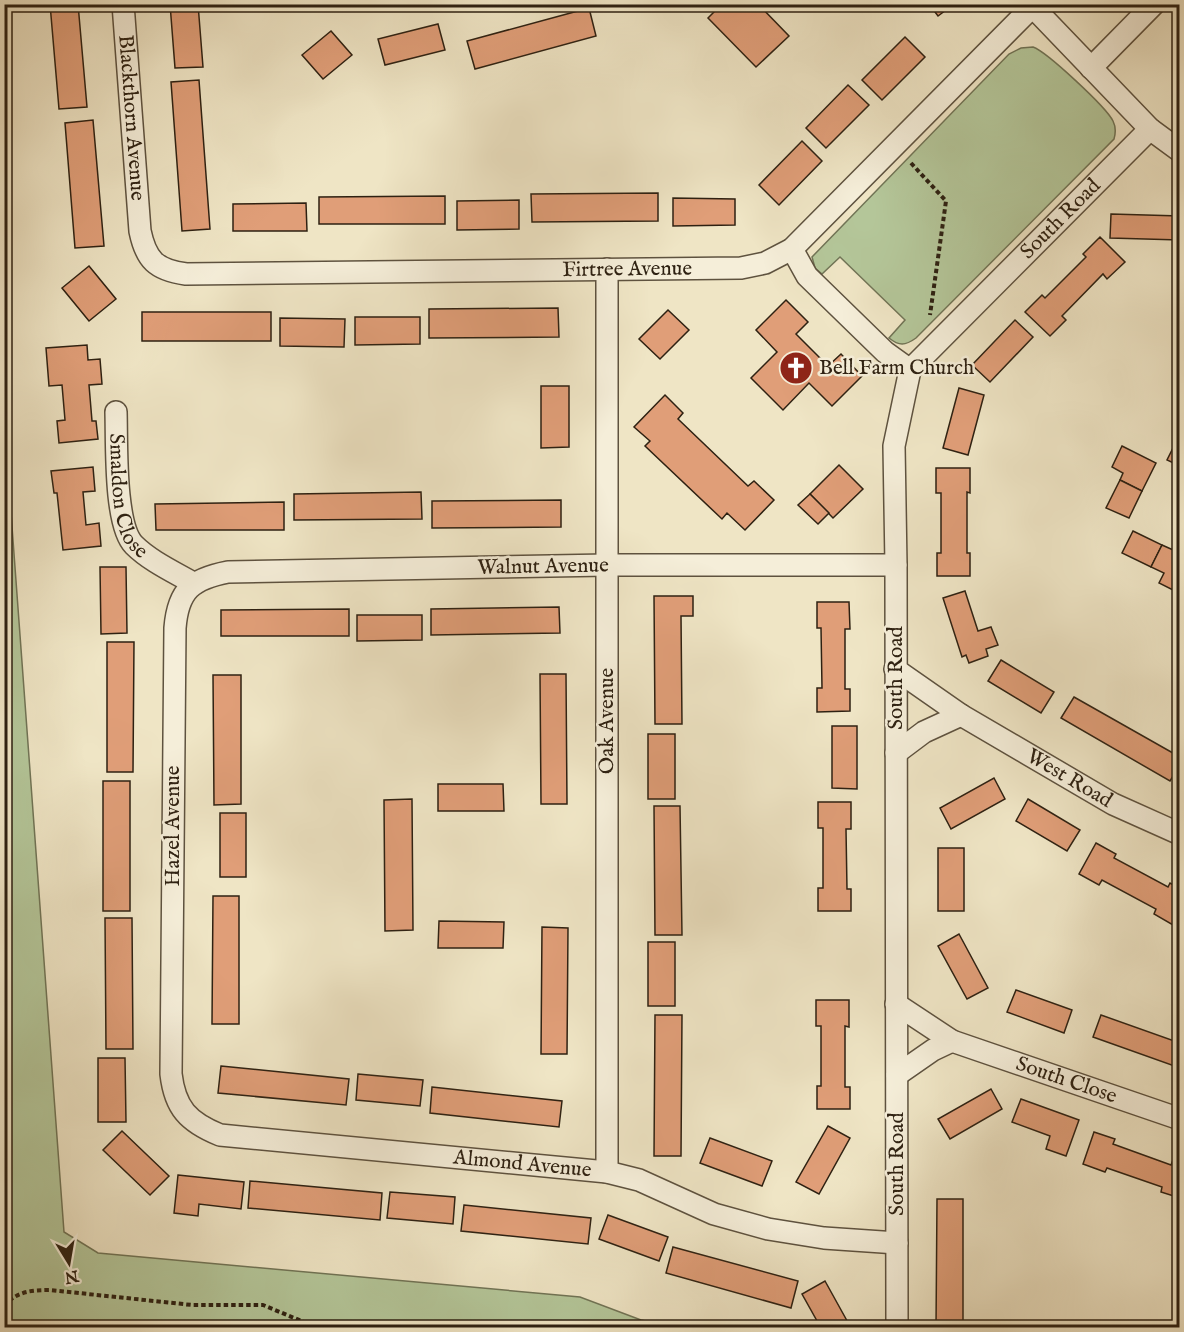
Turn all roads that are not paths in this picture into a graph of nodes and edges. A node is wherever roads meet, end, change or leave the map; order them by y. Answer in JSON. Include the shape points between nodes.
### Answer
{"nodes":[{"id":1,"x":123,"y":4,"type":"edge"},
{"id":2,"x":1154,"y":4,"type":"edge"},
{"id":3,"x":1031,"y":6,"type":"edge"},
{"id":4,"x":1091,"y":68,"type":"junction"},
{"id":5,"x":1150,"y":129,"type":"junction"},
{"id":6,"x":1179,"y":151,"type":"edge"},
{"id":7,"x":140,"y":231,"type":"joint"},
{"id":8,"x":792,"y":249,"type":"junction"},
{"id":9,"x":607,"y":269,"type":"junction"},
{"id":10,"x":917,"y":362,"type":"junction"},
{"id":11,"x":116,"y":412,"type":"dead end"},
{"id":12,"x":607,"y":565,"type":"junction"},
{"id":13,"x":896,"y":565,"type":"junction"},
{"id":14,"x":193,"y":583,"type":"junction"},
{"id":15,"x":896,"y":669,"type":"junction"},
{"id":16,"x":961,"y":715,"type":"junction"},
{"id":17,"x":896,"y":753,"type":"junction"},
{"id":18,"x":1179,"y":834,"type":"edge"},
{"id":19,"x":896,"y":1004,"type":"junction"},
{"id":20,"x":952,"y":1041,"type":"junction"},
{"id":21,"x":171,"y":1074,"type":"joint"},
{"id":22,"x":897,"y":1075,"type":"junction"},
{"id":23,"x":1179,"y":1119,"type":"edge"},
{"id":24,"x":607,"y":1172,"type":"junction"},
{"id":25,"x":897,"y":1244,"type":"junction"},
{"id":26,"x":897,"y":1328,"type":"edge"}],
"edges":[{"from":1,"to":7,"type":"street","name":"Blackthorn Avenue"},
{"from":2,"to":4,"type":"street"},
{"from":3,"to":4,"type":"street"},
{"from":3,"to":8,"type":"street","name":"Firtree Avenue"},
{"from":4,"to":5,"type":"street"},
{"from":5,"to":6,"type":"street"},
{"from":5,"to":10,"type":"street","name":"South Road"},
{"from":7,"to":9,"type":"street","name":"Firtree Avenue","via":[[143,248],[153,261],[167,272],[186,274]]},
{"from":8,"to":9,"type":"street","name":"Firtree Avenue","via":[[765,263],[741,268]]},
{"from":8,"to":10,"type":"street","via":[[807,276],[885,352]]},
{"from":9,"to":12,"type":"street","name":"Oak Avenue"},
{"from":10,"to":13,"type":"street","name":"South Road","via":[[894,446]]},
{"from":11,"to":14,"type":"street","name":"Smaldon Close","via":[[124,528],[132,544]]},
{"from":12,"to":13,"type":"street","name":"Walnut Avenue"},
{"from":12,"to":14,"type":"street","name":"Walnut Avenue","via":[[228,572]]},
{"from":12,"to":24,"type":"street","name":"Oak Avenue"},
{"from":13,"to":15,"type":"street","name":"South Road"},
{"from":14,"to":21,"type":"street","name":"Hazel Avenue","via":[[179,604],[175,628]]},
{"from":15,"to":16,"type":"street","name":"West Road"},
{"from":15,"to":17,"type":"street","name":"South Road"},
{"from":16,"to":17,"type":"street","via":[[924,732]]},
{"from":16,"to":18,"type":"street","name":"West Road","via":[[1113,804]]},
{"from":17,"to":19,"type":"street","name":"South Road"},
{"from":19,"to":20,"type":"street","name":"South Close"},
{"from":19,"to":22,"type":"street","name":"South Road"},
{"from":20,"to":22,"type":"street"},
{"from":20,"to":23,"type":"street","name":"South Close"},
{"from":21,"to":24,"type":"street","name":"Almond Avenue","via":[[179,1106],[203,1128],[220,1135]]},
{"from":22,"to":25,"type":"street","name":"South Road"},
{"from":24,"to":25,"type":"street","name":"Almond Avenue","via":[[639,1180],[714,1214],[768,1229]]},
{"from":25,"to":26,"type":"street","name":"South Road"}]}
